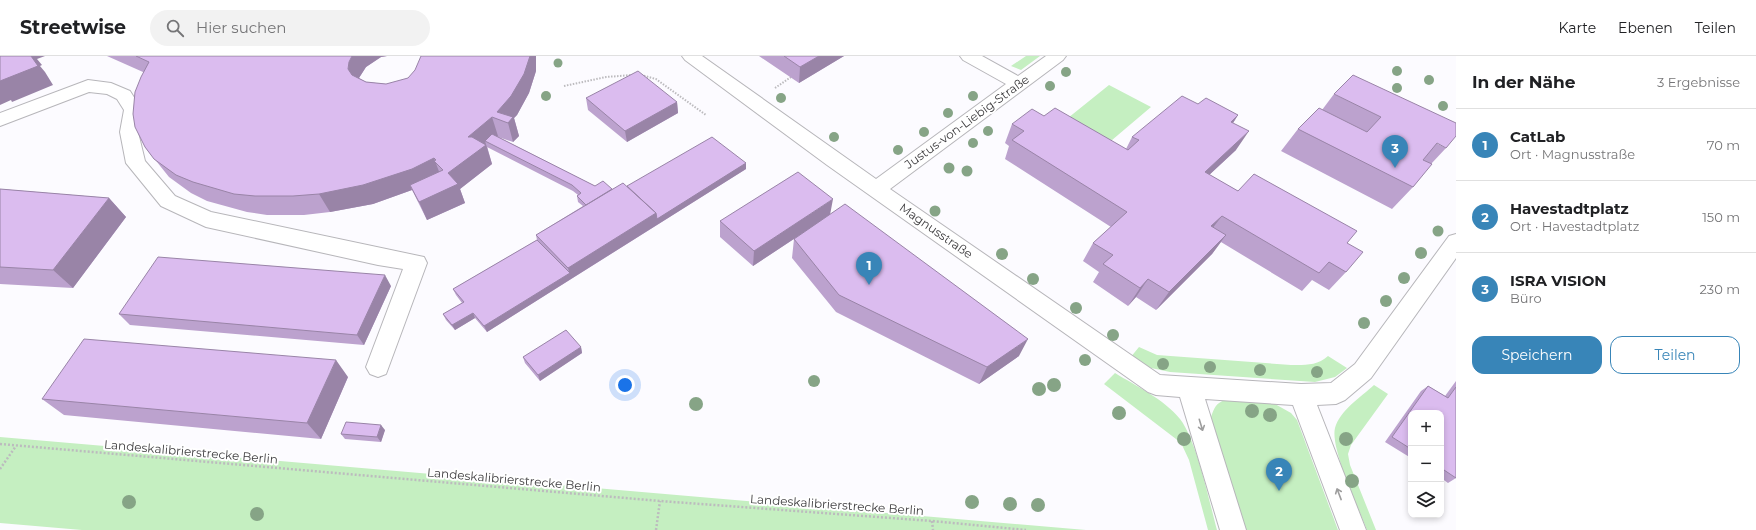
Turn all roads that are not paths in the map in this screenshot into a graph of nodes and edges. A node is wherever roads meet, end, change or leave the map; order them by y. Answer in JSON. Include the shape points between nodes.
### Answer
{"nodes":[{"id":1,"x":691,"y":56,"type":"edge"},
{"id":2,"x":969,"y":56,"type":"edge"},
{"id":3,"x":1058,"y":56,"type":"edge"},
{"id":4,"x":1019,"y":84,"type":"junction"},
{"id":5,"x":0,"y":120,"type":"edge"},
{"id":6,"x":876,"y":189,"type":"junction"},
{"id":7,"x":1456,"y":242,"type":"edge"},
{"id":8,"x":378,"y":367,"type":"dead end"},
{"id":9,"x":1189,"y":387,"type":"junction"},
{"id":10,"x":1301,"y":396,"type":"junction"},
{"id":11,"x":1233,"y":530,"type":"edge"},
{"id":12,"x":1353,"y":530,"type":"edge"}],
"edges":[{"from":1,"to":6,"type":"street","name":"Magnusstraße"},
{"from":2,"to":4,"type":"street"},
{"from":3,"to":4,"type":"street","name":"Justus-von-Liebig-Straße"},
{"from":4,"to":6,"type":"street","name":"Justus-von-Liebig-Straße"},
{"from":5,"to":8,"type":"street","via":[[88,86],[111,89],[124,95],[133,110],[129,132],[136,163],[168,201],[206,219],[416,263]]},
{"from":6,"to":9,"type":"street","name":"Magnusstraße","via":[[1156,385]]},
{"from":7,"to":10,"type":"street","name":"Magnusstraße","via":[[1363,371],[1336,394]]},
{"from":9,"to":10,"type":"street","name":"Magnusstraße"},
{"from":9,"to":11,"type":"street","one_way":true},
{"from":12,"to":10,"type":"street","one_way":true}]}
